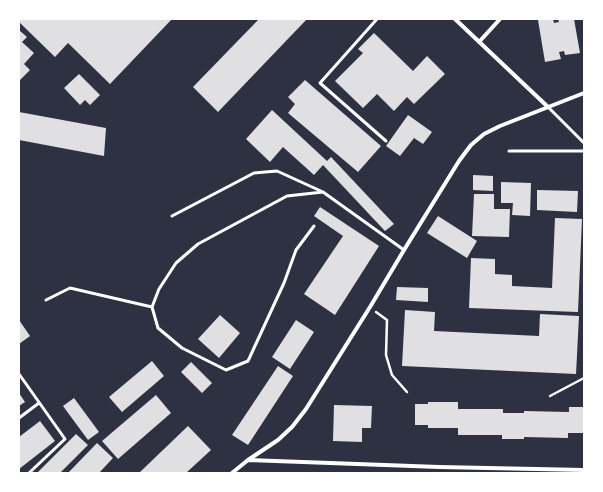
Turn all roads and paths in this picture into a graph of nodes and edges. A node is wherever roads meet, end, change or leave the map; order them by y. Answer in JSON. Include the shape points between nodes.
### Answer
{"nodes":[{"id":1,"x":377,"y":19,"type":"edge"},
{"id":2,"x":455,"y":19,"type":"edge"},
{"id":3,"x":500,"y":19,"type":"edge"},
{"id":4,"x":479,"y":42,"type":"junction"},
{"id":5,"x":584,"y":93,"type":"edge"},
{"id":6,"x":548,"y":107,"type":"junction"},
{"id":7,"x":386,"y":141,"type":"dead end"},
{"id":8,"x":584,"y":144,"type":"edge"},
{"id":9,"x":509,"y":151,"type":"dead end"},
{"id":10,"x":584,"y":151,"type":"edge"},
{"id":11,"x":323,"y":192,"type":"junction"},
{"id":12,"x":172,"y":216,"type":"dead end"},
{"id":13,"x":314,"y":226,"type":"dead end"},
{"id":14,"x":404,"y":250,"type":"junction"},
{"id":15,"x":46,"y":300,"type":"dead end"},
{"id":16,"x":152,"y":307,"type":"junction"},
{"id":17,"x":370,"y":307,"type":"junction"},
{"id":18,"x":19,"y":374,"type":"edge"},
{"id":19,"x":584,"y":378,"type":"edge"},
{"id":20,"x":406,"y":392,"type":"dead end"},
{"id":21,"x":550,"y":396,"type":"dead end"},
{"id":22,"x":39,"y":403,"type":"junction"},
{"id":23,"x":19,"y":418,"type":"edge"},
{"id":24,"x":248,"y":460,"type":"junction"},
{"id":25,"x":584,"y":470,"type":"edge"},
{"id":26,"x":29,"y":473,"type":"edge"},
{"id":27,"x":232,"y":473,"type":"edge"}],
"edges":[{"from":1,"to":7,"type":"lane","via":[[320,83]]},
{"from":2,"to":4,"type":"street"},
{"from":3,"to":4,"type":"street"},
{"from":4,"to":6,"type":"street"},
{"from":5,"to":6,"type":"street"},
{"from":6,"to":8,"type":"lane"},
{"from":6,"to":14,"type":"street","via":[[500,126],[484,134],[471,145]]},
{"from":9,"to":10,"type":"lane"},
{"from":11,"to":12,"type":"lane","via":[[277,171],[254,173]]},
{"from":11,"to":14,"type":"lane"},
{"from":11,"to":16,"type":"lane","via":[[287,196],[198,244],[176,263],[159,289]]},
{"from":13,"to":16,"type":"lane","via":[[296,250],[284,283],[248,361],[226,370],[182,348],[158,328]]},
{"from":14,"to":17,"type":"street"},
{"from":15,"to":16,"type":"lane","via":[[70,288]]},
{"from":17,"to":20,"type":"path","via":[[387,320],[386,355],[392,375]]},
{"from":17,"to":24,"type":"street","via":[[297,421],[278,440]]},
{"from":18,"to":22,"type":"lane"},
{"from":19,"to":21,"type":"path"},
{"from":22,"to":23,"type":"lane"},
{"from":22,"to":26,"type":"lane","via":[[65,439]]},
{"from":24,"to":25,"type":"street"},
{"from":24,"to":27,"type":"street"}]}
